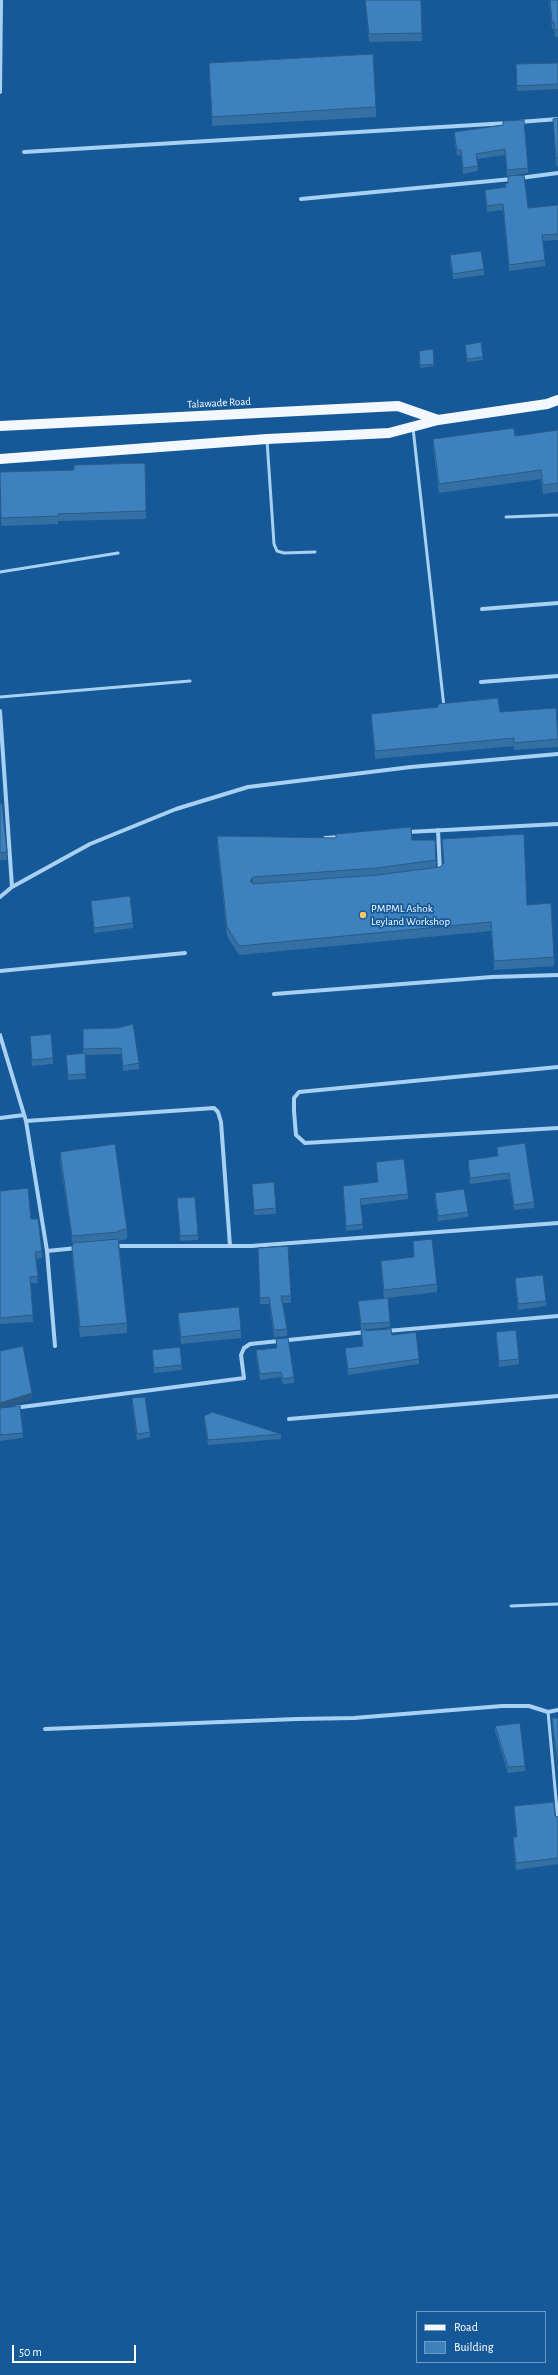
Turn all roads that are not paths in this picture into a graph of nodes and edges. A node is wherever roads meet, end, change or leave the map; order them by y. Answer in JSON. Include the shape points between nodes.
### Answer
{"nodes":[{"id":1,"x":1,"y":0,"type":"edge"},
{"id":2,"x":0,"y":57,"type":"edge"},
{"id":3,"x":0,"y":92,"type":"edge"},
{"id":4,"x":558,"y":119,"type":"edge"},
{"id":5,"x":24,"y":152,"type":"dead end"},
{"id":6,"x":558,"y":173,"type":"edge"},
{"id":7,"x":301,"y":199,"type":"dead end"},
{"id":8,"x":558,"y":400,"type":"edge"},
{"id":9,"x":438,"y":420,"type":"junction"},
{"id":10,"x":0,"y":426,"type":"edge"},
{"id":11,"x":413,"y":427,"type":"junction"},
{"id":12,"x":267,"y":439,"type":"junction"},
{"id":13,"x":0,"y":459,"type":"edge"},
{"id":14,"x":558,"y":515,"type":"edge"},
{"id":15,"x":506,"y":517,"type":"dead end"},
{"id":16,"x":315,"y":552,"type":"dead end"},
{"id":17,"x":118,"y":553,"type":"dead end"},
{"id":18,"x":0,"y":572,"type":"edge"},
{"id":19,"x":558,"y":603,"type":"edge"},
{"id":20,"x":482,"y":609,"type":"dead end"},
{"id":21,"x":558,"y":676,"type":"edge"},
{"id":22,"x":190,"y":681,"type":"dead end"},
{"id":23,"x":481,"y":682,"type":"dead end"},
{"id":24,"x":0,"y":697,"type":"edge"},
{"id":25,"x":444,"y":707,"type":"edge"},
{"id":26,"x":0,"y":711,"type":"edge"},
{"id":27,"x":1,"y":730,"type":"edge"},
{"id":28,"x":558,"y":754,"type":"edge"},
{"id":29,"x":558,"y":824,"type":"edge"},
{"id":30,"x":438,"y":830,"type":"junction"},
{"id":31,"x":400,"y":833,"type":"edge"},
{"id":32,"x":348,"y":836,"type":"edge"},
{"id":33,"x":325,"y":838,"type":"edge"},
{"id":34,"x":432,"y":874,"type":"edge"},
{"id":35,"x":12,"y":887,"type":"junction"},
{"id":36,"x":0,"y":897,"type":"edge"},
{"id":37,"x":185,"y":953,"type":"dead end"},
{"id":38,"x":0,"y":971,"type":"edge"},
{"id":39,"x":558,"y":975,"type":"edge"},
{"id":40,"x":274,"y":994,"type":"dead end"},
{"id":41,"x":0,"y":1035,"type":"edge"},
{"id":42,"x":558,"y":1067,"type":"edge"},
{"id":43,"x":24,"y":1115,"type":"junction"},
{"id":44,"x":0,"y":1118,"type":"edge"},
{"id":45,"x":26,"y":1121,"type":"junction"},
{"id":46,"x":558,"y":1128,"type":"edge"},
{"id":47,"x":558,"y":1223,"type":"edge"},
{"id":48,"x":109,"y":1246,"type":"edge"},
{"id":49,"x":230,"y":1246,"type":"junction"},
{"id":50,"x":86,"y":1247,"type":"edge"},
{"id":51,"x":48,"y":1251,"type":"junction"},
{"id":52,"x":558,"y":1316,"type":"edge"},
{"id":53,"x":378,"y":1331,"type":"edge"},
{"id":54,"x":370,"y":1332,"type":"edge"},
{"id":55,"x":55,"y":1346,"type":"dead end"},
{"id":56,"x":558,"y":1396,"type":"edge"},
{"id":57,"x":8,"y":1409,"type":"edge"},
{"id":58,"x":289,"y":1419,"type":"dead end"},
{"id":59,"x":558,"y":1604,"type":"edge"},
{"id":60,"x":511,"y":1606,"type":"dead end"},
{"id":61,"x":558,"y":1710,"type":"edge"},
{"id":62,"x":548,"y":1712,"type":"junction"},
{"id":63,"x":45,"y":1729,"type":"dead end"},
{"id":64,"x":558,"y":1821,"type":"edge"}],
"edges":[{"from":1,"to":2,"type":"street"},
{"from":2,"to":3,"type":"street"},
{"from":4,"to":5,"type":"street","via":[[450,128]]},
{"from":6,"to":7,"type":"street","via":[[440,187]]},
{"from":8,"to":9,"type":"main road","name":"Talawade Road","via":[[547,404]]},
{"from":9,"to":10,"type":"main road","name":"Talawade Road","via":[[398,406]]},
{"from":9,"to":11,"type":"main road","name":"Talawade Road"},
{"from":11,"to":12,"type":"main road","name":"Talawade Road","via":[[389,434]]},
{"from":11,"to":25,"type":"lane"},
{"from":12,"to":13,"type":"main road","name":"Talawade Road"},
{"from":12,"to":16,"type":"lane","via":[[274,544],[277,551],[284,553]]},
{"from":14,"to":15,"type":"lane"},
{"from":17,"to":18,"type":"lane"},
{"from":19,"to":20,"type":"street"},
{"from":21,"to":23,"type":"street"},
{"from":22,"to":24,"type":"lane"},
{"from":26,"to":27,"type":"street"},
{"from":27,"to":35,"type":"street"},
{"from":28,"to":35,"type":"street","via":[[248,787],[176,809],[90,844]]},
{"from":29,"to":30,"type":"street"},
{"from":30,"to":31,"type":"street"},
{"from":30,"to":34,"type":"street","via":[[440,873]]},
{"from":32,"to":33,"type":"street"},
{"from":35,"to":36,"type":"street"},
{"from":37,"to":38,"type":"street"},
{"from":39,"to":40,"type":"street","via":[[492,977]]},
{"from":41,"to":43,"type":"street"},
{"from":42,"to":46,"type":"street","via":[[299,1092],[294,1098],[296,1134],[305,1143]]},
{"from":43,"to":44,"type":"street"},
{"from":43,"to":45,"type":"street"},
{"from":45,"to":49,"type":"street","via":[[214,1108],[221,1122]]},
{"from":45,"to":51,"type":"street"},
{"from":47,"to":49,"type":"street","via":[[278,1245]]},
{"from":48,"to":49,"type":"street"},
{"from":50,"to":51,"type":"street"},
{"from":51,"to":55,"type":"street"},
{"from":52,"to":53,"type":"street"},
{"from":54,"to":57,"type":"street","via":[[250,1344],[244,1348],[241,1355],[244,1378]]},
{"from":56,"to":58,"type":"street"},
{"from":59,"to":60,"type":"lane"},
{"from":61,"to":62,"type":"street"},
{"from":62,"to":63,"type":"street","via":[[529,1706],[502,1706],[354,1718]]},
{"from":62,"to":64,"type":"lane"}]}
